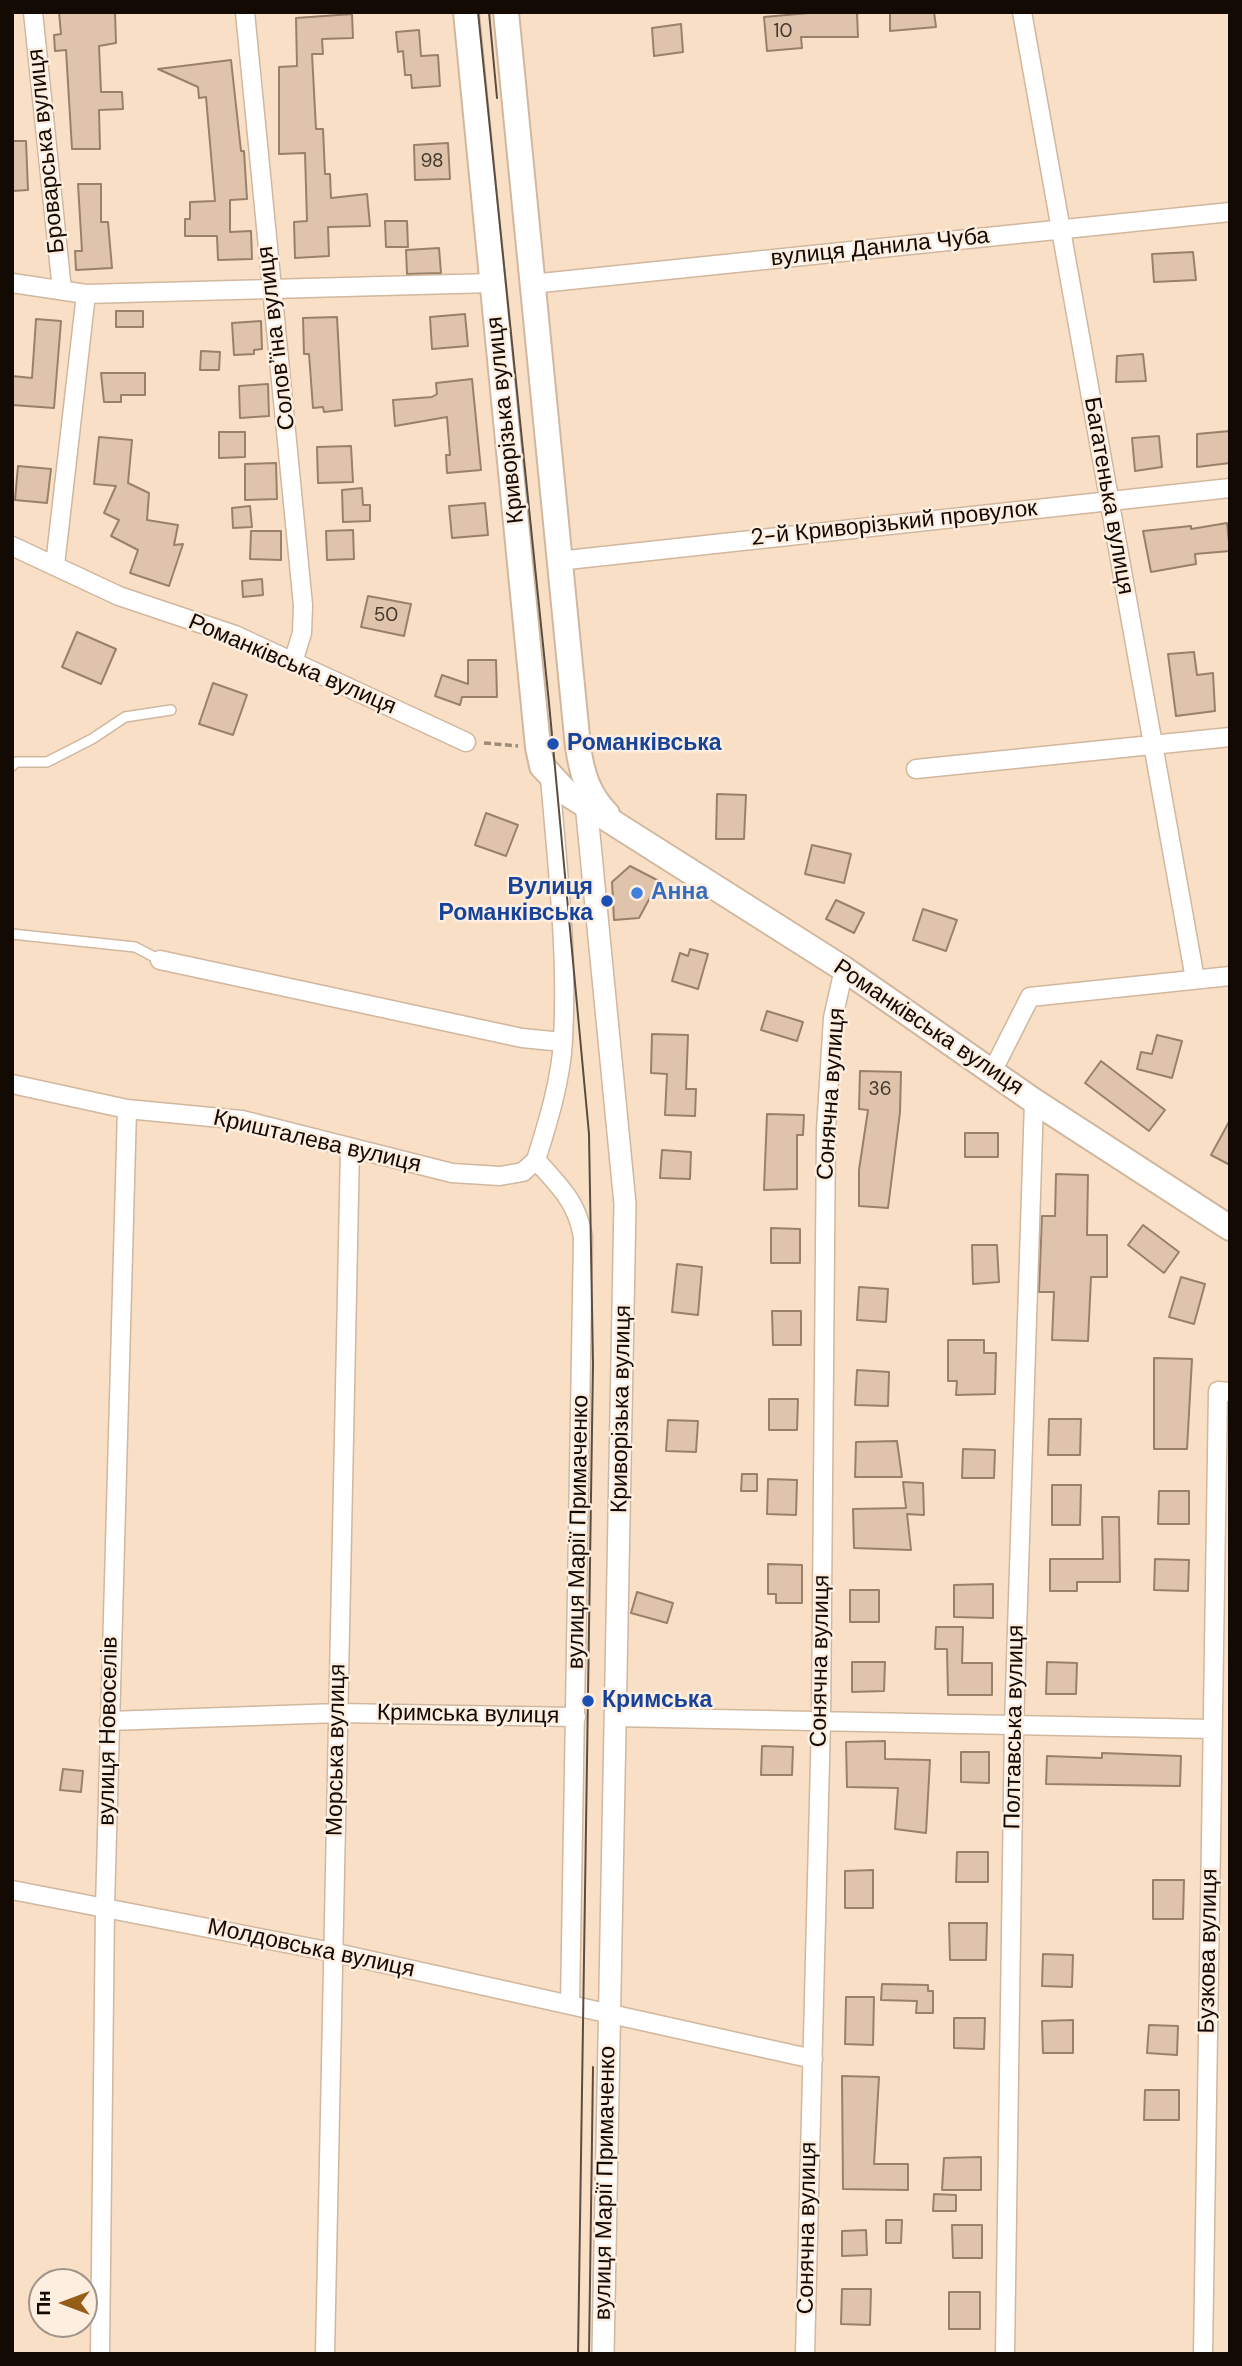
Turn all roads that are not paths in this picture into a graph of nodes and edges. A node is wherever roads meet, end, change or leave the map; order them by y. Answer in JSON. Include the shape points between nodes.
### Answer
{"nodes":[{"id":1,"x":33,"y":12,"type":"edge"},
{"id":2,"x":245,"y":12,"type":"edge"},
{"id":3,"x":466,"y":12,"type":"edge"},
{"id":4,"x":507,"y":12,"type":"edge"},
{"id":5,"x":1022,"y":12,"type":"edge"},
{"id":6,"x":1230,"y":212,"type":"edge"},
{"id":7,"x":1061,"y":229,"type":"junction"},
{"id":8,"x":12,"y":283,"type":"edge"},
{"id":9,"x":492,"y":283,"type":"junction"},
{"id":10,"x":531,"y":284,"type":"junction"},
{"id":11,"x":62,"y":290,"type":"junction"},
{"id":12,"x":274,"y":290,"type":"junction"},
{"id":13,"x":86,"y":295,"type":"junction"},
{"id":14,"x":1230,"y":488,"type":"edge"},
{"id":15,"x":1109,"y":500,"type":"junction"},
{"id":16,"x":12,"y":546,"type":"edge"},
{"id":17,"x":558,"y":561,"type":"junction"},
{"id":18,"x":55,"y":565,"type":"junction"},
{"id":19,"x":293,"y":662,"type":"junction"},
{"id":20,"x":171,"y":710,"type":"dead end"},
{"id":21,"x":1230,"y":737,"type":"edge"},
{"id":22,"x":466,"y":742,"type":"road end"},
{"id":23,"x":1153,"y":745,"type":"junction"},
{"id":24,"x":12,"y":766,"type":"edge"},
{"id":25,"x":916,"y":769,"type":"dead end"},
{"id":26,"x":583,"y":777,"type":"junction"},
{"id":27,"x":550,"y":778,"type":"junction"},
{"id":28,"x":587,"y":807,"type":"junction"},
{"id":29,"x":624,"y":832,"type":"junction"},
{"id":30,"x":12,"y":934,"type":"edge"},
{"id":31,"x":160,"y":960,"type":"joint"},
{"id":32,"x":844,"y":970,"type":"junction"},
{"id":33,"x":1230,"y":976,"type":"edge"},
{"id":34,"x":1195,"y":979,"type":"junction"},
{"id":35,"x":563,"y":1042,"type":"junction"},
{"id":36,"x":993,"y":1070,"type":"junction"},
{"id":37,"x":12,"y":1084,"type":"edge"},
{"id":38,"x":1034,"y":1101,"type":"junction"},
{"id":39,"x":127,"y":1109,"type":"junction"},
{"id":40,"x":350,"y":1147,"type":"junction"},
{"id":41,"x":536,"y":1160,"type":"junction"},
{"id":42,"x":1230,"y":1228,"type":"edge"},
{"id":43,"x":1230,"y":1392,"type":"edge"},
{"id":44,"x":338,"y":1713,"type":"junction"},
{"id":45,"x":576,"y":1717,"type":"junction"},
{"id":46,"x":614,"y":1717,"type":"junction"},
{"id":47,"x":109,"y":1721,"type":"junction"},
{"id":48,"x":821,"y":1721,"type":"junction"},
{"id":49,"x":1014,"y":1725,"type":"junction"},
{"id":50,"x":1212,"y":1729,"type":"junction"},
{"id":51,"x":12,"y":1890,"type":"edge"},
{"id":52,"x":104,"y":1907,"type":"junction"},
{"id":53,"x":332,"y":1952,"type":"junction"},
{"id":54,"x":570,"y":2004,"type":"junction"},
{"id":55,"x":608,"y":2012,"type":"junction"},
{"id":56,"x":813,"y":2059,"type":"junction"},
{"id":57,"x":100,"y":2354,"type":"edge"},
{"id":58,"x":325,"y":2354,"type":"edge"},
{"id":59,"x":603,"y":2354,"type":"edge"},
{"id":60,"x":805,"y":2354,"type":"edge"},
{"id":61,"x":1005,"y":2354,"type":"edge"},
{"id":62,"x":1203,"y":2354,"type":"edge"}],
"edges":[{"from":1,"to":11,"type":"street","name":"Броварська вулиця"},
{"from":2,"to":12,"type":"street","name":"Соловʼїна вулиця"},
{"from":3,"to":9,"type":"main road","name":"Криворізька вулиця"},
{"from":4,"to":10,"type":"main road","name":"Криворізька вулиця"},
{"from":5,"to":7,"type":"street","name":"Багатенька вулиця"},
{"from":6,"to":7,"type":"street","name":"вулиця Данила Чуба"},
{"from":7,"to":10,"type":"street","name":"вулиця Данила Чуба"},
{"from":7,"to":15,"type":"street","name":"Багатенька вулиця"},
{"from":8,"to":11,"type":"street"},
{"from":9,"to":12,"type":"street"},
{"from":9,"to":27,"type":"main road","name":"Криворізька вулиця","via":[[538,747]]},
{"from":10,"to":17,"type":"main road","name":"Криворізька вулиця"},
{"from":11,"to":13,"type":"street"},
{"from":12,"to":13,"type":"street"},
{"from":12,"to":19,"type":"street","name":"Соловʼїна вулиця","via":[[303,605],[302,633]]},
{"from":13,"to":18,"type":"street"},
{"from":14,"to":15,"type":"street","name":"2-й Криворізький провулок"},
{"from":15,"to":17,"type":"street","name":"2-й Криворізький провулок"},
{"from":15,"to":23,"type":"street","name":"Багатенька вулиця"},
{"from":16,"to":18,"type":"street","name":"Романківська вулиця"},
{"from":17,"to":26,"type":"main road","name":"Криворізька вулиця"},
{"from":18,"to":19,"type":"street","name":"Романківська вулиця","via":[[119,596],[235,635]]},
{"from":19,"to":22,"type":"street","name":"Романківська вулиця"},
{"from":20,"to":24,"type":"lane","via":[[125,717],[47,762],[16,762]]},
{"from":21,"to":23,"type":"street"},
{"from":23,"to":25,"type":"street"},
{"from":23,"to":34,"type":"street","name":"Багатенька вулиця"},
{"from":26,"to":28,"type":"street","name":"Криворізька вулиця"},
{"from":26,"to":29,"type":"main road","name":"Криворізька вулиця","via":[[595,802]]},
{"from":27,"to":28,"type":"main road"},
{"from":27,"to":35,"type":"street","via":[[564,956]]},
{"from":28,"to":29,"type":"main road"},
{"from":28,"to":46,"type":"street","name":"Криворізька вулиця","via":[[625,1204]]},
{"from":29,"to":32,"type":"main road","name":"Романківська вулиця"},
{"from":30,"to":31,"type":"lane","via":[[135,947]]},
{"from":31,"to":35,"type":"street","via":[[522,1038]]},
{"from":32,"to":36,"type":"main road","name":"Романківська вулиця"},
{"from":32,"to":48,"type":"street","name":"Сонячна вулиця","via":[[833,1018],[826,1130]]},
{"from":33,"to":34,"type":"street"},
{"from":34,"to":36,"type":"street","via":[[1030,997]]},
{"from":35,"to":41,"type":"street"},
{"from":36,"to":38,"type":"main road","name":"Романківська вулиця"},
{"from":37,"to":39,"type":"street","name":"Кришталева вулиця"},
{"from":38,"to":42,"type":"main road","name":"Романківська вулиця"},
{"from":38,"to":49,"type":"street","name":"Полтавська вулиця"},
{"from":39,"to":40,"type":"street","name":"Кришталева вулиця","via":[[242,1120]]},
{"from":39,"to":47,"type":"street","name":"вулиця Новоселів"},
{"from":40,"to":41,"type":"street","name":"Кришталева вулиця","via":[[452,1172],[500,1176],[523,1172]]},
{"from":40,"to":44,"type":"street","name":"Морська вулиця"},
{"from":41,"to":45,"type":"street","name":"вулиця Марії Примаченко","via":[[579,1214],[583,1237]]},
{"from":43,"to":50,"type":"street","name":"Бузкова вулиця","via":[[1218,1391]]},
{"from":44,"to":45,"type":"street","name":"Кримська вулиця"},
{"from":44,"to":47,"type":"street","name":"Кримська вулиця"},
{"from":44,"to":53,"type":"street","name":"Морська вулиця"},
{"from":45,"to":54,"type":"street","name":"вулиця Марії Примаченко"},
{"from":46,"to":48,"type":"street"},
{"from":46,"to":55,"type":"street","name":"Криворізька вулиця"},
{"from":47,"to":52,"type":"street","name":"вулиця Новоселів"},
{"from":48,"to":49,"type":"street"},
{"from":48,"to":56,"type":"street","name":"Сонячна вулиця"},
{"from":49,"to":50,"type":"street"},
{"from":49,"to":61,"type":"street","name":"Полтавська вулиця"},
{"from":50,"to":62,"type":"street","name":"Бузкова вулиця"},
{"from":51,"to":52,"type":"street","name":"Молдовська вулиця"},
{"from":52,"to":53,"type":"street","name":"Молдовська вулиця"},
{"from":52,"to":57,"type":"street","name":"вулиця Новоселів"},
{"from":53,"to":54,"type":"street","name":"Молдовська вулиця"},
{"from":53,"to":58,"type":"street","name":"Морська вулиця"},
{"from":54,"to":55,"type":"street","name":"Молдовська вулиця"},
{"from":55,"to":56,"type":"street","name":"Молдовська вулиця"},
{"from":55,"to":59,"type":"street","name":"вулиця Марії Примаченко"},
{"from":56,"to":60,"type":"street","name":"Сонячна вулиця"}]}
